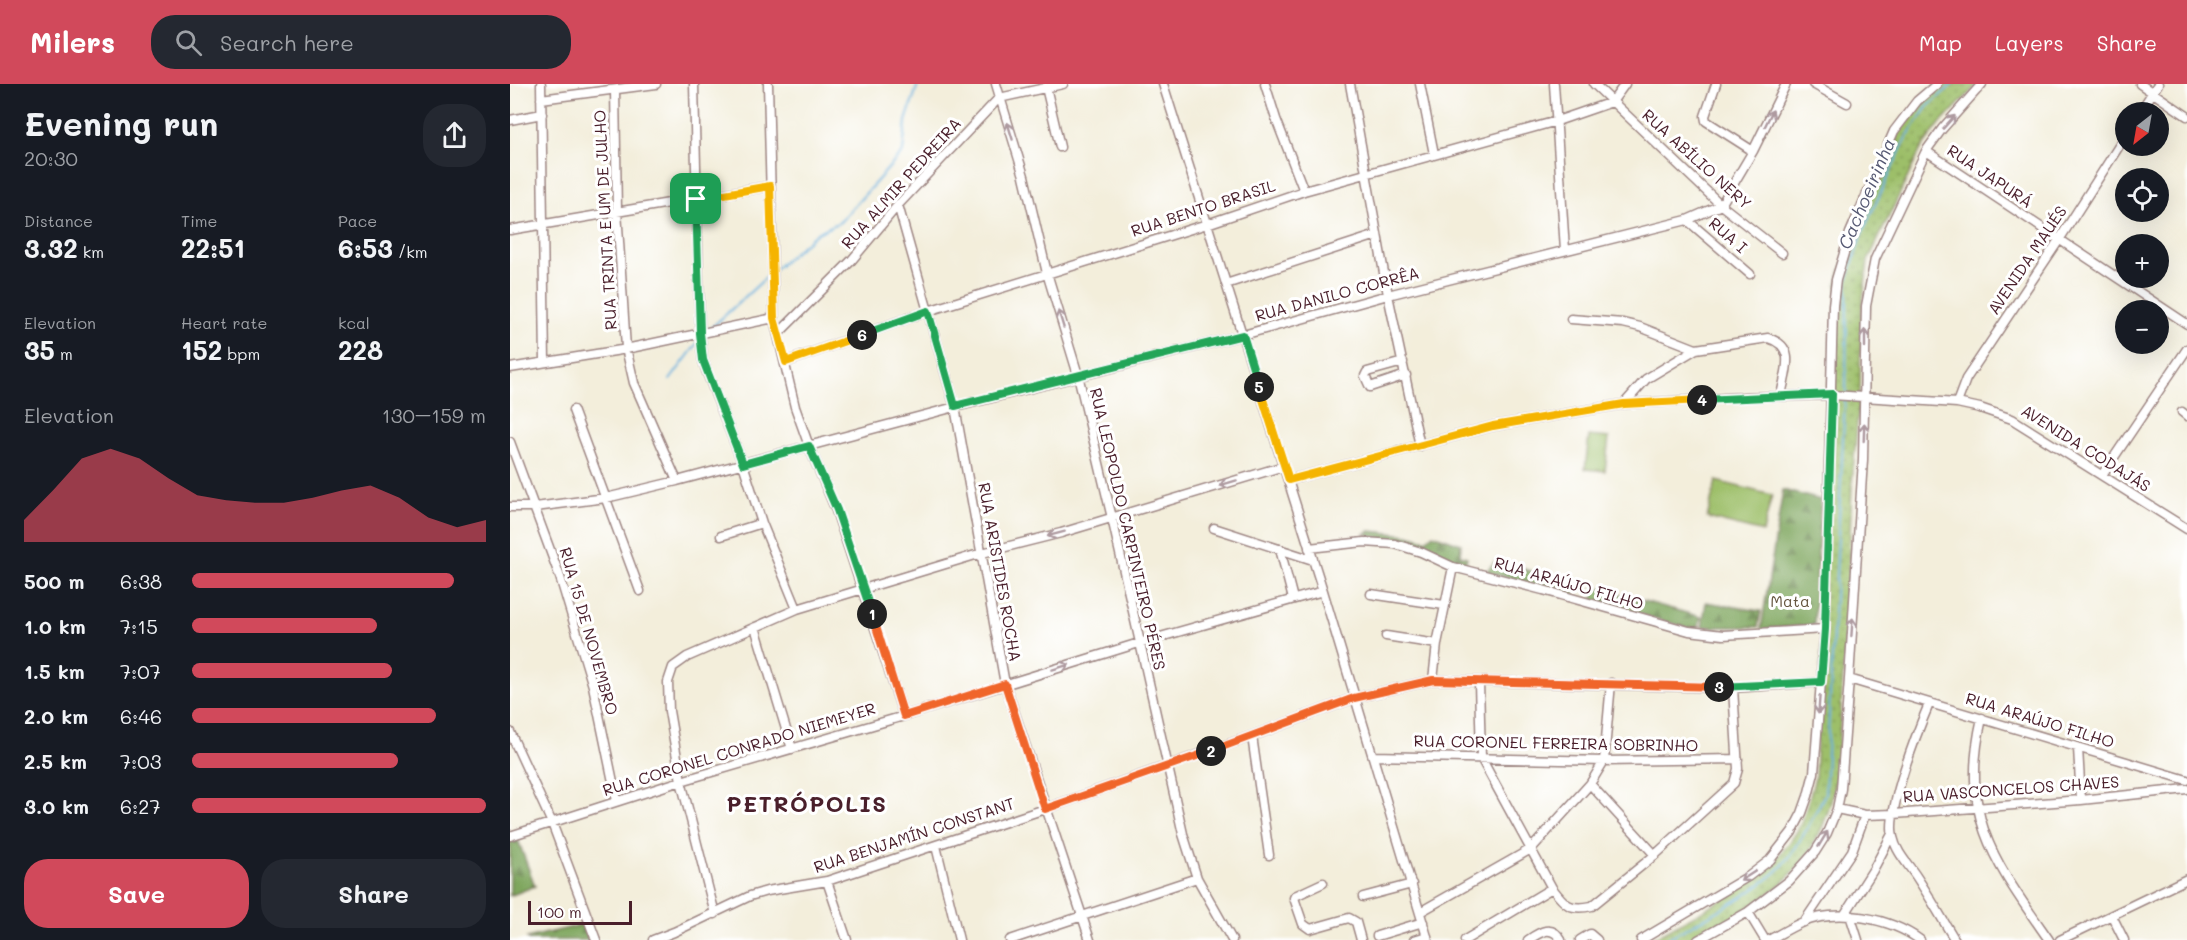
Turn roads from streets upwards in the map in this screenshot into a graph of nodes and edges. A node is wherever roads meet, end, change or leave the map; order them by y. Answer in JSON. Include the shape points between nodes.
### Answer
{"nodes":[{"id":1,"x":541,"y":84,"type":"edge"},
{"id":2,"x":656,"y":84,"type":"edge"},
{"id":3,"x":694,"y":84,"type":"edge"},
{"id":4,"x":768,"y":84,"type":"edge"},
{"id":5,"x":996,"y":84,"type":"edge"},
{"id":6,"x":1063,"y":84,"type":"edge"},
{"id":7,"x":1163,"y":84,"type":"edge"},
{"id":8,"x":1265,"y":84,"type":"edge"},
{"id":9,"x":1350,"y":84,"type":"edge"},
{"id":10,"x":1420,"y":84,"type":"edge"},
{"id":11,"x":1554,"y":84,"type":"edge"},
{"id":12,"x":1594,"y":84,"type":"edge"},
{"id":13,"x":1625,"y":84,"type":"edge"},
{"id":14,"x":1716,"y":84,"type":"edge"},
{"id":15,"x":1786,"y":84,"type":"edge"},
{"id":16,"x":1813,"y":84,"type":"edge"},
{"id":17,"x":1937,"y":84,"type":"edge"},
{"id":18,"x":1982,"y":84,"type":"edge"},
{"id":19,"x":2140,"y":84,"type":"edge"},
{"id":20,"x":2158,"y":84,"type":"edge"},
{"id":21,"x":1046,"y":87,"type":"junction"},
{"id":22,"x":615,"y":90,"type":"junction"},
{"id":23,"x":2153,"y":92,"type":"junction"},
{"id":24,"x":999,"y":98,"type":"junction"},
{"id":25,"x":541,"y":99,"type":"junction"},
{"id":26,"x":1612,"y":102,"type":"junction"},
{"id":27,"x":2146,"y":102,"type":"edge"},
{"id":28,"x":1847,"y":103,"type":"dead end"},
{"id":29,"x":542,"y":114,"type":"junction"},
{"id":30,"x":2187,"y":116,"type":"edge"},
{"id":31,"x":510,"y":120,"type":"edge"},
{"id":32,"x":1557,"y":121,"type":"junction"},
{"id":33,"x":1060,"y":147,"type":"dead end"},
{"id":34,"x":1753,"y":151,"type":"junction"},
{"id":35,"x":1926,"y":151,"type":"junction"},
{"id":36,"x":2115,"y":152,"type":"edge"},
{"id":37,"x":1434,"y":154,"type":"junction"},
{"id":38,"x":1366,"y":173,"type":"junction"},
{"id":39,"x":770,"y":186,"type":"junction"},
{"id":40,"x":1304,"y":191,"type":"junction"},
{"id":41,"x":696,"y":199,"type":"junction"},
{"id":42,"x":898,"y":205,"type":"junction"},
{"id":43,"x":1721,"y":205,"type":"junction"},
{"id":44,"x":617,"y":211,"type":"junction"},
{"id":45,"x":1687,"y":220,"type":"junction"},
{"id":46,"x":544,"y":224,"type":"junction"},
{"id":47,"x":1207,"y":224,"type":"junction"},
{"id":48,"x":510,"y":230,"type":"edge"},
{"id":49,"x":1377,"y":235,"type":"junction"},
{"id":50,"x":2059,"y":240,"type":"junction"},
{"id":51,"x":1565,"y":250,"type":"junction"},
{"id":52,"x":1782,"y":254,"type":"dead end"},
{"id":53,"x":1047,"y":273,"type":"junction"},
{"id":54,"x":1750,"y":274,"type":"dead end"},
{"id":55,"x":1226,"y":284,"type":"junction"},
{"id":56,"x":1388,"y":295,"type":"junction"},
{"id":57,"x":928,"y":311,"type":"junction"},
{"id":58,"x":774,"y":318,"type":"junction"},
{"id":59,"x":1571,"y":319,"type":"dead end"},
{"id":60,"x":2187,"y":324,"type":"edge"},
{"id":61,"x":700,"y":333,"type":"junction"},
{"id":62,"x":778,"y":334,"type":"junction"},
{"id":63,"x":1243,"y":335,"type":"junction"},
{"id":64,"x":626,"y":348,"type":"junction"},
{"id":65,"x":1696,"y":349,"type":"junction"},
{"id":66,"x":2187,"y":349,"type":"edge"},
{"id":67,"x":545,"y":362,"type":"junction"},
{"id":68,"x":786,"y":362,"type":"junction"},
{"id":69,"x":1403,"y":362,"type":"junction"},
{"id":70,"x":510,"y":368,"type":"edge"},
{"id":71,"x":1078,"y":375,"type":"junction"},
{"id":72,"x":1406,"y":375,"type":"junction"},
{"id":73,"x":1835,"y":395,"type":"junction"},
{"id":74,"x":1781,"y":396,"type":"junction"},
{"id":75,"x":1862,"y":397,"type":"junction"},
{"id":76,"x":1958,"y":403,"type":"junction"},
{"id":77,"x":1624,"y":404,"type":"junction"},
{"id":78,"x":955,"y":406,"type":"junction"},
{"id":79,"x":573,"y":410,"type":"dead end"},
{"id":80,"x":510,"y":442,"type":"edge"},
{"id":81,"x":809,"y":446,"type":"junction"},
{"id":82,"x":1420,"y":446,"type":"junction"},
{"id":83,"x":743,"y":464,"type":"junction"},
{"id":84,"x":1284,"y":466,"type":"junction"},
{"id":85,"x":2102,"y":475,"type":"junction"},
{"id":86,"x":1289,"y":480,"type":"junction"},
{"id":87,"x":677,"y":481,"type":"junction"},
{"id":88,"x":606,"y":498,"type":"junction"},
{"id":89,"x":510,"y":507,"type":"edge"},
{"id":90,"x":535,"y":507,"type":"junction"},
{"id":91,"x":1112,"y":518,"type":"junction"},
{"id":92,"x":762,"y":523,"type":"junction"},
{"id":93,"x":1214,"y":528,"type":"dead end"},
{"id":94,"x":2187,"y":529,"type":"edge"},
{"id":95,"x":721,"y":536,"type":"dead end"},
{"id":96,"x":1309,"y":548,"type":"junction"},
{"id":97,"x":1280,"y":549,"type":"junction"},
{"id":98,"x":982,"y":553,"type":"junction"},
{"id":99,"x":1313,"y":560,"type":"junction"},
{"id":100,"x":1453,"y":567,"type":"junction"},
{"id":101,"x":863,"y":588,"type":"junction"},
{"id":102,"x":640,"y":591,"type":"dead end"},
{"id":103,"x":1323,"y":591,"type":"junction"},
{"id":104,"x":1371,"y":594,"type":"dead end"},
{"id":105,"x":1293,"y":599,"type":"junction"},
{"id":106,"x":1444,"y":604,"type":"junction"},
{"id":107,"x":797,"y":609,"type":"junction"},
{"id":108,"x":755,"y":627,"type":"junction"},
{"id":109,"x":1825,"y":629,"type":"junction"},
{"id":110,"x":1386,"y":636,"type":"dead end"},
{"id":111,"x":1139,"y":643,"type":"junction"},
{"id":112,"x":1437,"y":644,"type":"junction"},
{"id":113,"x":1433,"y":680,"type":"junction"},
{"id":114,"x":1849,"y":680,"type":"junction"},
{"id":115,"x":1479,"y":682,"type":"junction"},
{"id":116,"x":1821,"y":682,"type":"junction"},
{"id":117,"x":1611,"y":683,"type":"junction"},
{"id":118,"x":1005,"y":684,"type":"junction"},
{"id":119,"x":1733,"y":688,"type":"junction"},
{"id":120,"x":1354,"y":698,"type":"junction"},
{"id":121,"x":1929,"y":704,"type":"junction"},
{"id":122,"x":904,"y":716,"type":"junction"},
{"id":123,"x":1982,"y":718,"type":"junction"},
{"id":124,"x":510,"y":732,"type":"edge"},
{"id":125,"x":1252,"y":736,"type":"junction"},
{"id":126,"x":792,"y":748,"type":"junction"},
{"id":127,"x":2078,"y":748,"type":"junction"},
{"id":128,"x":1374,"y":756,"type":"junction"},
{"id":129,"x":1481,"y":758,"type":"junction"},
{"id":130,"x":1738,"y":759,"type":"junction"},
{"id":131,"x":1604,"y":761,"type":"junction"},
{"id":132,"x":1166,"y":766,"type":"junction"},
{"id":133,"x":2187,"y":780,"type":"edge"},
{"id":134,"x":681,"y":781,"type":"junction"},
{"id":135,"x":1590,"y":784,"type":"junction"},
{"id":136,"x":2187,"y":789,"type":"edge"},
{"id":137,"x":2081,"y":800,"type":"junction"},
{"id":138,"x":617,"y":801,"type":"junction"},
{"id":139,"x":1977,"y":808,"type":"junction"},
{"id":140,"x":1045,"y":809,"type":"junction"},
{"id":141,"x":1837,"y":809,"type":"junction"},
{"id":142,"x":1894,"y":814,"type":"junction"},
{"id":143,"x":1865,"y":815,"type":"junction"},
{"id":144,"x":552,"y":823,"type":"junction"},
{"id":145,"x":1892,"y":834,"type":"junction"},
{"id":146,"x":510,"y":836,"type":"edge"},
{"id":147,"x":936,"y":846,"type":"junction"},
{"id":148,"x":1531,"y":849,"type":"junction"},
{"id":149,"x":1269,"y":855,"type":"dead end"},
{"id":150,"x":1655,"y":855,"type":"junction"},
{"id":151,"x":1197,"y":878,"type":"junction"},
{"id":152,"x":2187,"y":879,"type":"edge"},
{"id":153,"x":827,"y":881,"type":"junction"},
{"id":154,"x":1323,"y":883,"type":"dead end"},
{"id":155,"x":1412,"y":884,"type":"junction"},
{"id":156,"x":1552,"y":888,"type":"junction"},
{"id":157,"x":1363,"y":897,"type":"dead end"},
{"id":158,"x":1420,"y":912,"type":"junction"},
{"id":159,"x":1748,"y":912,"type":"junction"},
{"id":160,"x":714,"y":914,"type":"junction"},
{"id":161,"x":1847,"y":915,"type":"junction"},
{"id":162,"x":1083,"y":916,"type":"junction"},
{"id":163,"x":2112,"y":916,"type":"junction"},
{"id":164,"x":1423,"y":922,"type":"junction"},
{"id":165,"x":1804,"y":922,"type":"junction"},
{"id":166,"x":1377,"y":936,"type":"dead end"},
{"id":167,"x":1427,"y":938,"type":"edge"},
{"id":168,"x":596,"y":940,"type":"edge"},
{"id":169,"x":653,"y":940,"type":"edge"},
{"id":170,"x":847,"y":940,"type":"edge"},
{"id":171,"x":959,"y":940,"type":"edge"},
{"id":172,"x":1010,"y":940,"type":"edge"},
{"id":173,"x":1090,"y":940,"type":"edge"},
{"id":174,"x":1232,"y":940,"type":"edge"},
{"id":175,"x":1361,"y":940,"type":"edge"},
{"id":176,"x":1414,"y":940,"type":"edge"},
{"id":177,"x":1465,"y":940,"type":"edge"},
{"id":178,"x":1528,"y":940,"type":"edge"},
{"id":179,"x":1561,"y":940,"type":"edge"},
{"id":180,"x":1580,"y":940,"type":"edge"},
{"id":181,"x":1597,"y":940,"type":"edge"},
{"id":182,"x":1641,"y":940,"type":"edge"},
{"id":183,"x":1698,"y":940,"type":"edge"},
{"id":184,"x":1767,"y":940,"type":"edge"},
{"id":185,"x":1858,"y":940,"type":"edge"},
{"id":186,"x":1920,"y":940,"type":"edge"},
{"id":187,"x":1955,"y":940,"type":"edge"},
{"id":188,"x":2049,"y":940,"type":"edge"},
{"id":189,"x":2060,"y":940,"type":"edge"},
{"id":190,"x":2124,"y":940,"type":"edge"}],
"edges":[{"from":1,"to":25,"type":"street"},
{"from":2,"to":22,"type":"street"},
{"from":3,"to":41,"type":"street"},
{"from":4,"to":39,"type":"street"},
{"from":5,"to":24,"type":"street","name":"RUA LEOPOLDO CARPINTEIRO PÉRES"},
{"from":6,"to":21,"type":"street"},
{"from":7,"to":47,"type":"street"},
{"from":8,"to":40,"type":"street"},
{"from":9,"to":38,"type":"street"},
{"from":10,"to":37,"type":"street"},
{"from":11,"to":32,"type":"street"},
{"from":12,"to":26,"type":"street","name":"RUA ABÍLIO NERY"},
{"from":13,"to":26,"type":"street"},
{"from":14,"to":34,"type":"street","via":[[1706,122]]},
{"from":34,"to":15,"type":"street","one_way":true},
{"from":16,"to":28,"type":"street"},
{"from":17,"to":73,"type":"street","via":[[1917,101],[1894,131],[1850,233],[1833,305]]},
{"from":35,"to":18,"type":"street","one_way":true},
{"from":19,"to":23,"type":"street"},
{"from":20,"to":23,"type":"street"},
{"from":21,"to":24,"type":"street"},
{"from":21,"to":33,"type":"street"},
{"from":22,"to":25,"type":"street"},
{"from":22,"to":44,"type":"street","name":"RUA TRINTA E UM DE JULHO"},
{"from":23,"to":27,"type":"street"},
{"from":23,"to":30,"type":"street"},
{"from":24,"to":42,"type":"street","name":"RUA ALMIR PEDREIRA"},
{"from":53,"to":24,"type":"street","name":"RUA LEOPOLDO CARPINTEIRO PÉRES","one_way":true,"via":[[1024,176]]},
{"from":25,"to":29,"type":"street"},
{"from":26,"to":32,"type":"street","name":"RUA BENTO BRASIL"},
{"from":26,"to":43,"type":"street","name":"RUA ABÍLIO NERY"},
{"from":29,"to":31,"type":"street"},
{"from":29,"to":46,"type":"street"},
{"from":32,"to":37,"type":"street","name":"RUA BENTO BRASIL"},
{"from":32,"to":51,"type":"street"},
{"from":34,"to":43,"type":"street"},
{"from":35,"to":50,"type":"street","name":"RUA JAPURÁ"},
{"from":75,"to":35,"type":"street","one_way":true,"via":[[1866,306],[1875,259]]},
{"from":36,"to":50,"type":"street","name":"AVENIDA MAUÉS"},
{"from":37,"to":38,"type":"street","name":"RUA BENTO BRASIL"},
{"from":38,"to":40,"type":"street","name":"RUA BENTO BRASIL"},
{"from":38,"to":49,"type":"street"},
{"from":39,"to":41,"type":"street"},
{"from":39,"to":58,"type":"street"},
{"from":40,"to":47,"type":"street","name":"RUA BENTO BRASIL"},
{"from":41,"to":44,"type":"street"},
{"from":41,"to":61,"type":"street"},
{"from":42,"to":57,"type":"street","name":"RUA ARISTIDES ROCHA"},
{"from":42,"to":62,"type":"street","name":"RUA ALMIR PEDREIRA","via":[[851,261]]},
{"from":43,"to":45,"type":"street","name":"RUA DANILO CORRÊA"},
{"from":43,"to":52,"type":"street","name":"RUA ABÍLIO NERY"},
{"from":44,"to":46,"type":"street"},
{"from":44,"to":64,"type":"street","name":"RUA TRINTA E UM DE JULHO"},
{"from":45,"to":51,"type":"street","name":"RUA DANILO CORRÊA"},
{"from":45,"to":54,"type":"street","name":"RUA I"},
{"from":46,"to":48,"type":"street"},
{"from":46,"to":67,"type":"street"},
{"from":47,"to":53,"type":"street","name":"RUA BENTO BRASIL"},
{"from":47,"to":55,"type":"street"},
{"from":49,"to":55,"type":"street"},
{"from":49,"to":56,"type":"street"},
{"from":50,"to":60,"type":"street","name":"RUA JAPURÁ"},
{"from":50,"to":76,"type":"street","name":"AVENIDA MAUÉS","via":[[1966,379]]},
{"from":51,"to":56,"type":"street","name":"RUA DANILO CORRÊA"},
{"from":53,"to":57,"type":"street","name":"RUA BENTO BRASIL"},
{"from":71,"to":53,"type":"street","name":"RUA LEOPOLDO CARPINTEIRO PÉRES","one_way":true},
{"from":55,"to":63,"type":"street"},
{"from":56,"to":63,"type":"street","name":"RUA DANILO CORRÊA"},
{"from":56,"to":69,"type":"street"},
{"from":57,"to":68,"type":"street","name":"RUA BENTO BRASIL"},
{"from":57,"to":78,"type":"street","name":"RUA ARISTIDES ROCHA"},
{"from":58,"to":61,"type":"street"},
{"from":58,"to":62,"type":"street"},
{"from":59,"to":65,"type":"street","via":[[1640,327]]},
{"from":61,"to":64,"type":"street"},
{"from":61,"to":83,"type":"street","via":[[703,360]]},
{"from":62,"to":68,"type":"street"},
{"from":63,"to":71,"type":"street","name":"RUA DANILO CORRÊA"},
{"from":63,"to":84,"type":"street"},
{"from":64,"to":67,"type":"street"},
{"from":64,"to":87,"type":"street","name":"RUA TRINTA E UM DE JULHO","via":[[634,383]]},
{"from":65,"to":74,"type":"street","via":[[1768,338],[1780,341],[1788,360]]},
{"from":65,"to":77,"type":"street","via":[[1646,379]]},
{"from":66,"to":85,"type":"street"},
{"from":67,"to":70,"type":"street"},
{"from":68,"to":81,"type":"street"},
{"from":69,"to":72,"type":"street"},
{"from":69,"to":72,"type":"street","via":[[1367,372],[1365,376],[1371,387]]},
{"from":71,"to":78,"type":"street","name":"RUA DANILO CORRÊA"},
{"from":71,"to":91,"type":"street","name":"RUA LEOPOLDO CARPINTEIRO PÉRES"},
{"from":72,"to":82,"type":"street"},
{"from":73,"to":74,"type":"street","name":"AVENIDA CODAJÁS"},
{"from":73,"to":75,"type":"street","name":"AVENIDA CODAJÁS"},
{"from":73,"to":109,"type":"street"},
{"from":74,"to":77,"type":"street","name":"AVENIDA CODAJÁS"},
{"from":75,"to":76,"type":"street","name":"AVENIDA CODAJÁS"},
{"from":114,"to":75,"type":"street","one_way":true,"via":[[1863,460]]},
{"from":76,"to":85,"type":"street","name":"AVENIDA CODAJÁS","via":[[2012,419]]},
{"from":77,"to":82,"type":"street","name":"AVENIDA CODAJÁS","via":[[1493,426]]},
{"from":78,"to":81,"type":"street","name":"RUA DANILO CORRÊA"},
{"from":78,"to":98,"type":"street","name":"RUA ARISTIDES ROCHA"},
{"from":79,"to":88,"type":"street"},
{"from":80,"to":90,"type":"street","name":"RUA 15 DE NOVEMBRO"},
{"from":81,"to":83,"type":"street","name":"RUA DANILO CORRÊA"},
{"from":81,"to":101,"type":"street","via":[[837,510]]},
{"from":82,"to":86,"type":"street","name":"AVENIDA CODAJÁS"},
{"from":83,"to":87,"type":"street","name":"RUA DANILO CORRÊA"},
{"from":83,"to":92,"type":"street"},
{"from":84,"to":86,"type":"street"},
{"from":84,"to":91,"type":"street","one_way":true},
{"from":85,"to":94,"type":"street","name":"AVENIDA CODAJÁS"},
{"from":86,"to":96,"type":"street"},
{"from":87,"to":88,"type":"street","name":"RUA DANILO CORRÊA"},
{"from":88,"to":90,"type":"street","name":"RUA DANILO CORRÊA"},
{"from":88,"to":102,"type":"street"},
{"from":89,"to":90,"type":"street","name":"RUA DANILO CORRÊA"},
{"from":90,"to":138,"type":"street","name":"RUA 15 DE NOVEMBRO","via":[[593,686]]},
{"from":91,"to":98,"type":"street","one_way":true},
{"from":91,"to":111,"type":"street","name":"RUA LEOPOLDO CARPINTEIRO PÉRES"},
{"from":92,"to":95,"type":"street"},
{"from":92,"to":107,"type":"street"},
{"from":93,"to":97,"type":"street"},
{"from":96,"to":99,"type":"street"},
{"from":96,"to":100,"type":"street","name":"RUA ARAÚJO FILHO","via":[[1364,542],[1395,544]]},
{"from":97,"to":99,"type":"street"},
{"from":97,"to":105,"type":"street"},
{"from":98,"to":101,"type":"street"},
{"from":98,"to":118,"type":"street","name":"RUA ARISTIDES ROCHA"},
{"from":99,"to":103,"type":"street"},
{"from":100,"to":106,"type":"street"},
{"from":100,"to":109,"type":"street","name":"RUA ARAÚJO FILHO","via":[[1689,631],[1723,635]]},
{"from":101,"to":107,"type":"street"},
{"from":101,"to":122,"type":"street"},
{"from":103,"to":105,"type":"street","name":"RUA CORONEL CONRADO NIEMEYER"},
{"from":103,"to":120,"type":"street"},
{"from":104,"to":106,"type":"street"},
{"from":105,"to":111,"type":"street","name":"RUA CORONEL CONRADO NIEMEYER"},
{"from":106,"to":112,"type":"street"},
{"from":107,"to":108,"type":"street"},
{"from":108,"to":126,"type":"street"},
{"from":108,"to":134,"type":"street","via":[[673,667],[669,711]]},
{"from":109,"to":116,"type":"street"},
{"from":110,"to":112,"type":"street"},
{"from":118,"to":111,"type":"street","name":"RUA CORONEL CONRADO NIEMEYER","one_way":true},
{"from":111,"to":132,"type":"street","name":"RUA LEOPOLDO CARPINTEIRO PÉRES"},
{"from":112,"to":113,"type":"street"},
{"from":113,"to":115,"type":"street","name":"RUA BENJAMÍN CONSTANT"},
{"from":113,"to":120,"type":"street","name":"RUA BENJAMÍN CONSTANT"},
{"from":114,"to":121,"type":"street","name":"RUA ARAÚJO FILHO"},
{"from":114,"to":141,"type":"street"},
{"from":115,"to":117,"type":"street","name":"RUA BENJAMÍN CONSTANT"},
{"from":115,"to":129,"type":"street"},
{"from":116,"to":119,"type":"street","name":"RUA BENJAMÍN CONSTANT"},
{"from":116,"to":182,"type":"street","one_way":true,"via":[[1814,773],[1802,813],[1786,843],[1749,876]]},
{"from":117,"to":119,"type":"street","name":"RUA BENJAMÍN CONSTANT"},
{"from":117,"to":131,"type":"street"},
{"from":118,"to":122,"type":"street","name":"RUA CORONEL CONRADO NIEMEYER"},
{"from":118,"to":140,"type":"street","name":"RUA ARISTIDES ROCHA"},
{"from":119,"to":130,"type":"street"},
{"from":120,"to":125,"type":"street","name":"RUA BENJAMÍN CONSTANT"},
{"from":120,"to":128,"type":"street"},
{"from":121,"to":123,"type":"street","name":"RUA ARAÚJO FILHO"},
{"from":121,"to":142,"type":"street","via":[[1912,746]]},
{"from":122,"to":126,"type":"street","name":"RUA CORONEL CONRADO NIEMEYER"},
{"from":123,"to":127,"type":"street","name":"RUA ARAÚJO FILHO"},
{"from":123,"to":139,"type":"street","via":[[1975,759]]},
{"from":124,"to":144,"type":"street"},
{"from":125,"to":132,"type":"street","name":"RUA BENJAMÍN CONSTANT"},
{"from":125,"to":149,"type":"street"},
{"from":126,"to":134,"type":"street","name":"RUA CORONEL CONRADO NIEMEYER"},
{"from":127,"to":133,"type":"street","name":"RUA ARAÚJO FILHO"},
{"from":127,"to":137,"type":"street"},
{"from":128,"to":129,"type":"street","name":"RUA CORONEL FERREIRA SOBRINHO"},
{"from":128,"to":155,"type":"street"},
{"from":129,"to":131,"type":"street","name":"RUA CORONEL FERREIRA SOBRINHO"},
{"from":129,"to":148,"type":"street"},
{"from":130,"to":131,"type":"street","name":"RUA CORONEL FERREIRA SOBRINHO"},
{"from":130,"to":150,"type":"street","via":[[1738,775],[1731,786]]},
{"from":131,"to":135,"type":"street"},
{"from":132,"to":140,"type":"street","name":"RUA BENJAMÍN CONSTANT"},
{"from":132,"to":151,"type":"street","name":"RUA LEOPOLDO CARPINTEIRO PÉRES"},
{"from":134,"to":138,"type":"street","name":"RUA CORONEL CONRADO NIEMEYER"},
{"from":134,"to":160,"type":"street"},
{"from":135,"to":148,"type":"street"},
{"from":135,"to":150,"type":"street"},
{"from":136,"to":137,"type":"street","name":"RUA VASCONCELOS CHAVES"},
{"from":137,"to":139,"type":"street","name":"RUA VASCONCELOS CHAVES"},
{"from":138,"to":144,"type":"street","name":"RUA CORONEL CONRADO NIEMEYER"},
{"from":139,"to":142,"type":"street","name":"RUA VASCONCELOS CHAVES"},
{"from":139,"to":188,"type":"street","via":[[1993,856]]},
{"from":140,"to":147,"type":"street","name":"RUA BENJAMÍN CONSTANT"},
{"from":140,"to":162,"type":"street","name":"RUA ARISTIDES ROCHA"},
{"from":141,"to":143,"type":"street","name":"RUA VASCONCELOS CHAVES"},
{"from":159,"to":141,"type":"street","one_way":true,"via":[[1804,866],[1827,833]]},
{"from":142,"to":143,"type":"street","name":"RUA VASCONCELOS CHAVES"},
{"from":142,"to":145,"type":"street"},
{"from":143,"to":165,"type":"street","via":[[1852,851]]},
{"from":144,"to":146,"type":"street","name":"RUA CORONEL CONRADO NIEMEYER"},
{"from":144,"to":168,"type":"street"},
{"from":145,"to":161,"type":"street"},
{"from":145,"to":187,"type":"street","via":[[1898,851]]},
{"from":147,"to":153,"type":"street","name":"RUA BENJAMÍN CONSTANT"},
{"from":147,"to":171,"type":"street"},
{"from":148,"to":156,"type":"street"},
{"from":148,"to":158,"type":"street"},
{"from":150,"to":156,"type":"street","via":[[1592,906],[1571,907]]},
{"from":151,"to":162,"type":"street"},
{"from":151,"to":174,"type":"street","name":"RUA LEOPOLDO CARPINTEIRO PÉRES"},
{"from":152,"to":163,"type":"street"},
{"from":153,"to":160,"type":"street","name":"RUA BENJAMÍN CONSTANT","via":[[767,891]]},
{"from":153,"to":170,"type":"street"},
{"from":154,"to":175,"type":"street","via":[[1294,898],[1303,924],[1310,929],[1349,918],[1356,922]]},
{"from":155,"to":157,"type":"street"},
{"from":155,"to":158,"type":"street"},
{"from":156,"to":177,"type":"street"},
{"from":158,"to":164,"type":"street"},
{"from":159,"to":183,"type":"street"},
{"from":159,"to":184,"type":"street"},
{"from":160,"to":169,"type":"street","name":"RUA BENJAMÍN CONSTANT"},
{"from":161,"to":165,"type":"street"},
{"from":161,"to":185,"type":"street"},
{"from":161,"to":186,"type":"street","via":[[1898,928]]},
{"from":162,"to":172,"type":"street"},
{"from":162,"to":173,"type":"street","name":"RUA ARISTIDES ROCHA"},
{"from":163,"to":189,"type":"street"},
{"from":163,"to":190,"type":"street"},
{"from":164,"to":166,"type":"street"},
{"from":164,"to":167,"type":"street"},
{"from":165,"to":184,"type":"street"},
{"from":167,"to":176,"type":"street"},
{"from":178,"to":179,"type":"street","via":[[1552,930]]},
{"from":180,"to":181,"type":"street","via":[[1590,934]]}]}
